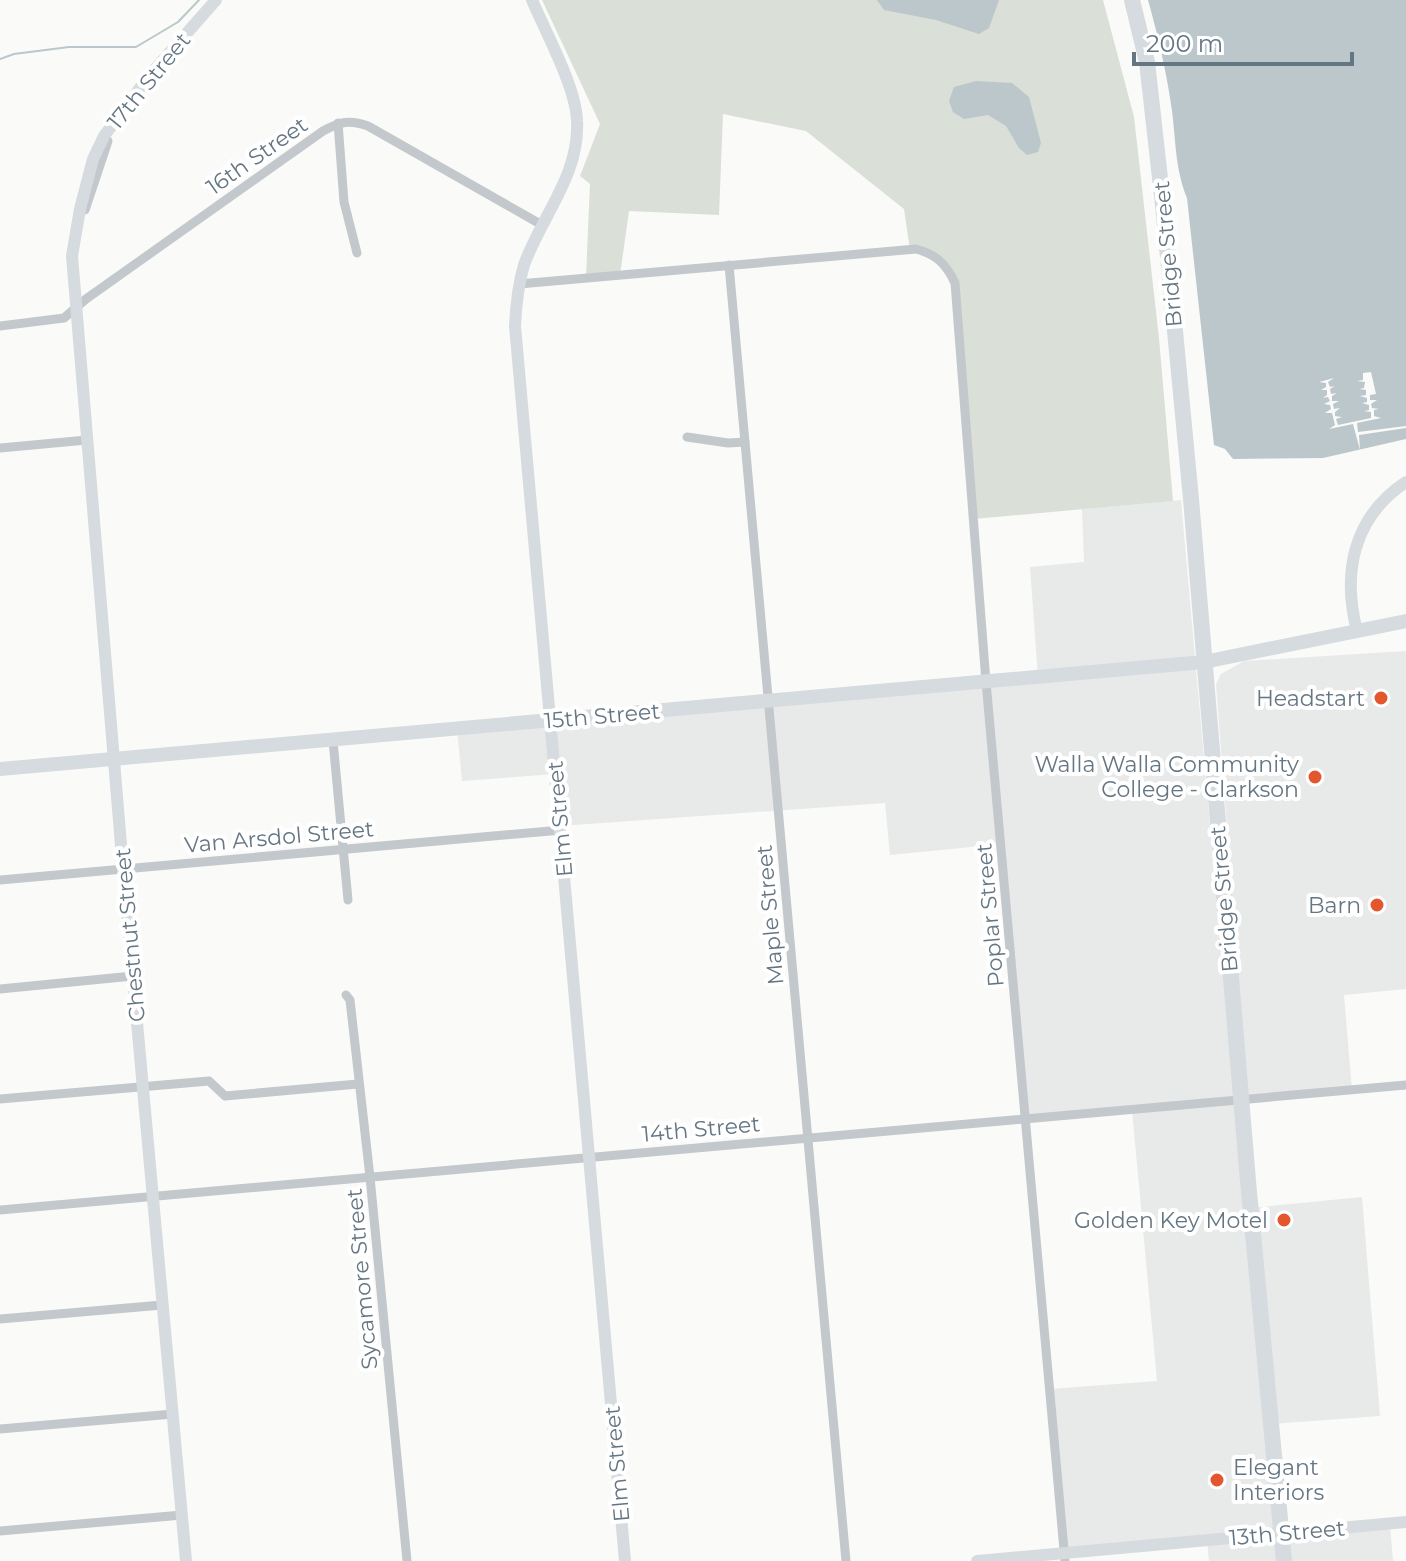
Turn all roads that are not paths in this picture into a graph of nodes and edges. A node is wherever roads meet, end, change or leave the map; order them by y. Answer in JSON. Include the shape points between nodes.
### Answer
{"nodes":[{"id":1,"x":216,"y":0,"type":"edge"},
{"id":2,"x":532,"y":0,"type":"edge"},
{"id":3,"x":1132,"y":0,"type":"edge"},
{"id":4,"x":338,"y":123,"type":"junction"},
{"id":5,"x":108,"y":141,"type":"dead end"},
{"id":6,"x":542,"y":225,"type":"junction"},
{"id":7,"x":357,"y":253,"type":"dead end"},
{"id":8,"x":72,"y":256,"type":"junction"},
{"id":9,"x":729,"y":265,"type":"junction"},
{"id":10,"x":519,"y":284,"type":"junction"},
{"id":11,"x":75,"y":309,"type":"junction"},
{"id":12,"x":0,"y":326,"type":"edge"},
{"id":13,"x":687,"y":437,"type":"dead end"},
{"id":14,"x":87,"y":440,"type":"junction"},
{"id":15,"x":745,"y":442,"type":"junction"},
{"id":16,"x":0,"y":448,"type":"edge"},
{"id":17,"x":1406,"y":482,"type":"edge"},
{"id":18,"x":1406,"y":621,"type":"edge"},
{"id":19,"x":1357,"y":631,"type":"junction"},
{"id":20,"x":1204,"y":662,"type":"junction"},
{"id":21,"x":986,"y":682,"type":"junction"},
{"id":22,"x":768,"y":701,"type":"junction"},
{"id":23,"x":551,"y":720,"type":"junction"},
{"id":24,"x":333,"y":741,"type":"junction"},
{"id":25,"x":115,"y":759,"type":"junction"},
{"id":26,"x":0,"y":769,"type":"edge"},
{"id":27,"x":561,"y":830,"type":"junction"},
{"id":28,"x":343,"y":850,"type":"junction"},
{"id":29,"x":123,"y":869,"type":"junction"},
{"id":30,"x":0,"y":880,"type":"edge"},
{"id":31,"x":348,"y":900,"type":"dead end"},
{"id":32,"x":133,"y":976,"type":"junction"},
{"id":33,"x":0,"y":989,"type":"edge"},
{"id":34,"x":346,"y":995,"type":"dead end"},
{"id":35,"x":358,"y":1084,"type":"junction"},
{"id":36,"x":1406,"y":1085,"type":"edge"},
{"id":37,"x":143,"y":1086,"type":"junction"},
{"id":38,"x":0,"y":1099,"type":"edge"},
{"id":39,"x":1242,"y":1099,"type":"junction"},
{"id":40,"x":1025,"y":1119,"type":"junction"},
{"id":41,"x":806,"y":1138,"type":"junction"},
{"id":42,"x":590,"y":1156,"type":"junction"},
{"id":43,"x":370,"y":1177,"type":"junction"},
{"id":44,"x":153,"y":1196,"type":"junction"},
{"id":45,"x":0,"y":1210,"type":"edge"},
{"id":46,"x":162,"y":1305,"type":"junction"},
{"id":47,"x":0,"y":1319,"type":"edge"},
{"id":48,"x":173,"y":1414,"type":"junction"},
{"id":49,"x":0,"y":1429,"type":"edge"},
{"id":50,"x":182,"y":1515,"type":"junction"},
{"id":51,"x":1406,"y":1522,"type":"edge"},
{"id":52,"x":0,"y":1531,"type":"edge"},
{"id":53,"x":1282,"y":1534,"type":"junction"},
{"id":54,"x":1065,"y":1557,"type":"edge"},
{"id":55,"x":186,"y":1561,"type":"edge"},
{"id":56,"x":407,"y":1561,"type":"edge"},
{"id":57,"x":625,"y":1561,"type":"edge"},
{"id":58,"x":846,"y":1561,"type":"edge"},
{"id":59,"x":977,"y":1561,"type":"edge"},
{"id":60,"x":1284,"y":1561,"type":"edge"}],
"edges":[{"from":1,"to":8,"type":"street","name":"17th Street","via":[[104,136],[90,171]]},
{"from":2,"to":6,"type":"street","name":"Elm Street","via":[[577,119],[574,155]]},
{"from":3,"to":20,"type":"highway","name":"Bridge Street","via":[[1155,122]]},
{"from":4,"to":6,"type":"street","name":"16th Street","via":[[352,120],[368,126]]},
{"from":4,"to":7,"type":"street","via":[[344,202]]},
{"from":4,"to":11,"type":"street","name":"16th Street"},
{"from":5,"to":8,"type":"street"},
{"from":6,"to":10,"type":"street","name":"Elm Street"},
{"from":8,"to":11,"type":"street","name":"17th Street"},
{"from":9,"to":10,"type":"street"},
{"from":9,"to":15,"type":"street","name":"Maple Street"},
{"from":9,"to":21,"type":"street","name":"Poplar Street","via":[[916,249],[932,253],[948,268],[955,283]]},
{"from":10,"to":23,"type":"street","name":"Elm Street","via":[[515,326]]},
{"from":11,"to":12,"type":"street","name":"16th Street","via":[[49,322]]},
{"from":11,"to":14,"type":"street","name":"Chestnut Street"},
{"from":13,"to":15,"type":"street"},
{"from":14,"to":16,"type":"street"},
{"from":14,"to":25,"type":"street","name":"Chestnut Street"},
{"from":15,"to":22,"type":"street","name":"Maple Street"},
{"from":17,"to":19,"type":"street","via":[[1375,511],[1355,549],[1350,583]]},
{"from":18,"to":19,"type":"main road","name":"15th Street"},
{"from":19,"to":20,"type":"main road","name":"15th Street"},
{"from":20,"to":21,"type":"main road","name":"15th Street"},
{"from":20,"to":39,"type":"highway","name":"Bridge Street"},
{"from":21,"to":22,"type":"main road","name":"15th Street"},
{"from":21,"to":40,"type":"street","name":"Poplar Street"},
{"from":22,"to":23,"type":"main road","name":"15th Street"},
{"from":22,"to":41,"type":"street","name":"Maple Street"},
{"from":23,"to":24,"type":"main road","name":"15th Street"},
{"from":23,"to":27,"type":"street","name":"Elm Street"},
{"from":24,"to":25,"type":"main road","name":"15th Street"},
{"from":24,"to":28,"type":"street"},
{"from":25,"to":26,"type":"main road","name":"15th Street"},
{"from":25,"to":29,"type":"street","name":"Chestnut Street"},
{"from":27,"to":28,"type":"street","name":"Van Arsdol Street"},
{"from":27,"to":42,"type":"street","name":"Elm Street"},
{"from":28,"to":29,"type":"street","name":"Van Arsdol Street"},
{"from":28,"to":31,"type":"street"},
{"from":29,"to":30,"type":"street","name":"Van Arsdol Street"},
{"from":29,"to":32,"type":"street","name":"Chestnut Street"},
{"from":32,"to":33,"type":"street"},
{"from":32,"to":37,"type":"street","name":"Chestnut Street"},
{"from":34,"to":35,"type":"street","name":"Sycamore Street"},
{"from":35,"to":37,"type":"street","via":[[225,1096],[209,1081]]},
{"from":35,"to":43,"type":"street","name":"Sycamore Street"},
{"from":36,"to":39,"type":"street","name":"14th Street"},
{"from":37,"to":38,"type":"street"},
{"from":37,"to":44,"type":"street","name":"Chestnut Street"},
{"from":39,"to":40,"type":"street","name":"14th Street"},
{"from":39,"to":53,"type":"highway","name":"Bridge Street"},
{"from":40,"to":41,"type":"street","name":"14th Street"},
{"from":40,"to":54,"type":"street","name":"Poplar Street"},
{"from":41,"to":42,"type":"street","name":"14th Street"},
{"from":41,"to":58,"type":"street","name":"Maple Street"},
{"from":42,"to":43,"type":"street","name":"14th Street"},
{"from":42,"to":57,"type":"street","name":"Elm Street"},
{"from":43,"to":44,"type":"street","name":"14th Street"},
{"from":43,"to":56,"type":"street","name":"Sycamore Street"},
{"from":44,"to":45,"type":"street","name":"14th Street"},
{"from":44,"to":46,"type":"street","name":"Chestnut Street"},
{"from":46,"to":47,"type":"street"},
{"from":46,"to":48,"type":"street","name":"Chestnut Street"},
{"from":48,"to":49,"type":"street"},
{"from":48,"to":50,"type":"street","name":"Chestnut Street"},
{"from":50,"to":52,"type":"street"},
{"from":50,"to":55,"type":"street","name":"Chestnut Street"},
{"from":51,"to":53,"type":"street","name":"13th Street"},
{"from":53,"to":54,"type":"street","name":"13th Street"},
{"from":53,"to":60,"type":"highway","name":"Bridge Street"},
{"from":54,"to":59,"type":"street","name":"13th Street"}]}
